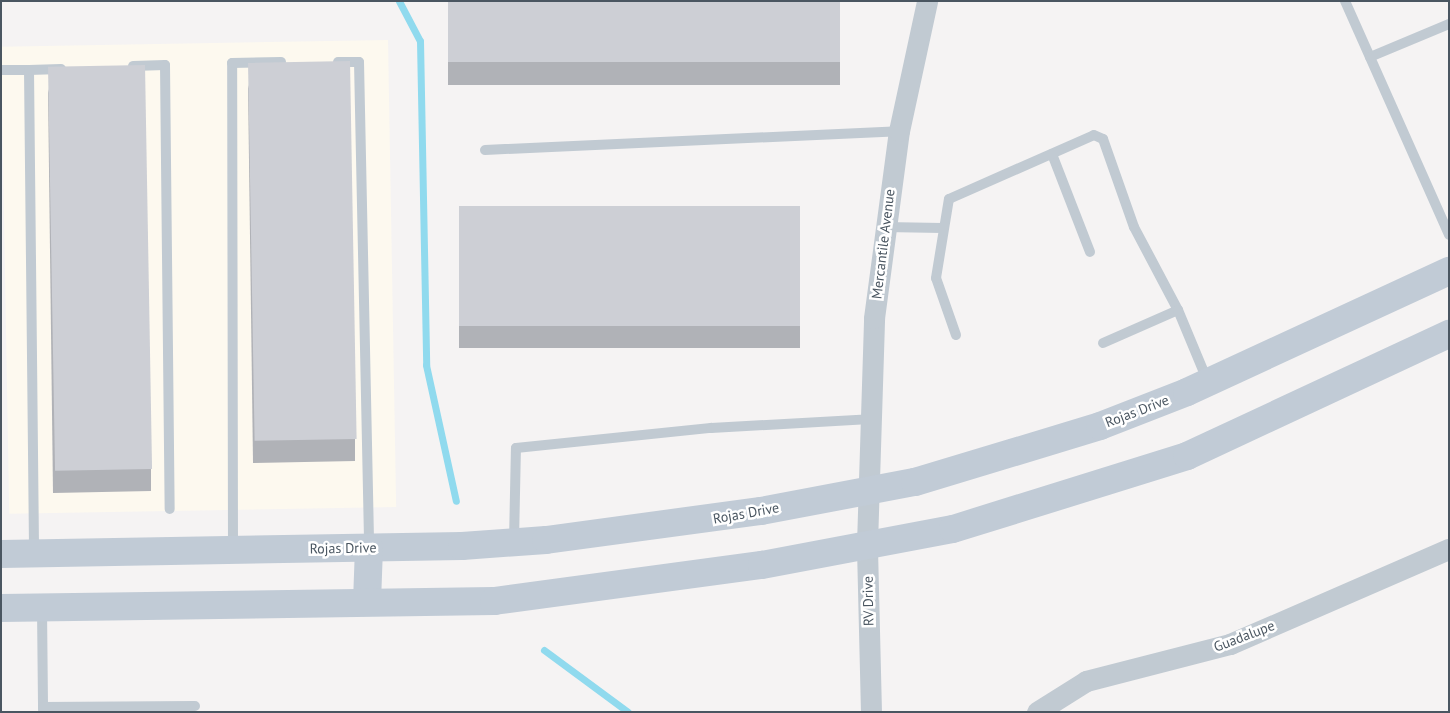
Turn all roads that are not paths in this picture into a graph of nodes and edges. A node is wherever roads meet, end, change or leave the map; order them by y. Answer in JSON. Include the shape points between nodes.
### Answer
{"nodes":[{"id":1,"x":928,"y":1,"type":"edge"},
{"id":2,"x":1345,"y":1,"type":"edge"},
{"id":3,"x":1449,"y":24,"type":"edge"},
{"id":4,"x":1370,"y":58,"type":"junction"},
{"id":5,"x":290,"y":62,"type":"edge"},
{"id":6,"x":330,"y":62,"type":"edge"},
{"id":7,"x":117,"y":67,"type":"edge"},
{"id":8,"x":78,"y":68,"type":"edge"},
{"id":9,"x":1,"y":70,"type":"edge"},
{"id":10,"x":29,"y":70,"type":"junction"},
{"id":11,"x":899,"y":131,"type":"junction"},
{"id":12,"x":485,"y":150,"type":"dead end"},
{"id":13,"x":1052,"y":154,"type":"junction"},
{"id":14,"x":884,"y":227,"type":"junction"},
{"id":15,"x":942,"y":228,"type":"junction"},
{"id":16,"x":1449,"y":235,"type":"edge"},
{"id":17,"x":1090,"y":252,"type":"dead end"},
{"id":18,"x":1449,"y":271,"type":"edge"},
{"id":19,"x":1178,"y":310,"type":"junction"},
{"id":20,"x":1449,"y":334,"type":"edge"},
{"id":21,"x":956,"y":335,"type":"dead end"},
{"id":22,"x":1103,"y":343,"type":"dead end"},
{"id":23,"x":1208,"y":382,"type":"junction"},
{"id":24,"x":870,"y":419,"type":"junction"},
{"id":25,"x":869,"y":490,"type":"junction"},
{"id":26,"x":170,"y":509,"type":"dead end"},
{"id":27,"x":514,"y":542,"type":"junction"},
{"id":28,"x":867,"y":544,"type":"junction"},
{"id":29,"x":369,"y":548,"type":"junction"},
{"id":30,"x":1449,"y":549,"type":"edge"},
{"id":31,"x":233,"y":550,"type":"junction"},
{"id":32,"x":1,"y":554,"type":"edge"},
{"id":33,"x":34,"y":554,"type":"junction"},
{"id":34,"x":367,"y":602,"type":"junction"},
{"id":35,"x":1,"y":608,"type":"edge"},
{"id":36,"x":42,"y":608,"type":"junction"},
{"id":37,"x":196,"y":706,"type":"dead end"},
{"id":38,"x":42,"y":709,"type":"edge"},
{"id":39,"x":871,"y":712,"type":"edge"},
{"id":40,"x":1037,"y":712,"type":"edge"}],
"edges":[{"from":1,"to":11,"type":"street","name":"Mercantile Avenue"},
{"from":2,"to":4,"type":"lane"},
{"from":3,"to":4,"type":"lane"},
{"from":4,"to":16,"type":"lane"},
{"from":5,"to":31,"type":"lane","via":[[232,63]]},
{"from":6,"to":29,"type":"lane","via":[[359,62]]},
{"from":7,"to":26,"type":"lane","via":[[165,65]]},
{"from":8,"to":10,"type":"lane"},
{"from":9,"to":10,"type":"lane"},
{"from":10,"to":33,"type":"lane"},
{"from":11,"to":12,"type":"lane"},
{"from":11,"to":14,"type":"street","name":"Mercantile Avenue"},
{"from":13,"to":15,"type":"lane","via":[[949,199]]},
{"from":13,"to":17,"type":"lane"},
{"from":13,"to":19,"type":"lane","via":[[1094,135],[1103,138],[1134,227]]},
{"from":14,"to":15,"type":"lane"},
{"from":14,"to":24,"type":"street","name":"Mercantile Avenue"},
{"from":15,"to":21,"type":"lane","via":[[936,278]]},
{"from":18,"to":23,"type":"main road","name":"Rojas Drive"},
{"from":19,"to":22,"type":"lane"},
{"from":19,"to":23,"type":"lane"},
{"from":20,"to":28,"type":"main road","via":[[1151,470],[953,529]]},
{"from":23,"to":25,"type":"main road","name":"Rojas Drive","via":[[1100,426],[990,462]]},
{"from":24,"to":25,"type":"street","name":"Mercantile Avenue"},
{"from":24,"to":27,"type":"lane","via":[[711,428],[516,448]]},
{"from":25,"to":27,"type":"main road","name":"Rojas Drive","via":[[649,528]]},
{"from":25,"to":28,"type":"street","name":"RV Drive"},
{"from":27,"to":29,"type":"main road","name":"Rojas Drive"},
{"from":28,"to":34,"type":"main road","via":[[590,591],[494,601]]},
{"from":28,"to":39,"type":"street","name":"RV Drive"},
{"from":29,"to":31,"type":"main road","name":"Rojas Drive"},
{"from":29,"to":34,"type":"main road"},
{"from":30,"to":40,"type":"street","name":"Guadalupe","via":[[1230,644],[1086,681]]},
{"from":31,"to":33,"type":"main road","name":"Rojas Drive"},
{"from":32,"to":33,"type":"main road","name":"Rojas Drive"},
{"from":34,"to":36,"type":"main road"},
{"from":35,"to":36,"type":"main road"},
{"from":36,"to":38,"type":"lane"},
{"from":37,"to":38,"type":"lane"}]}
